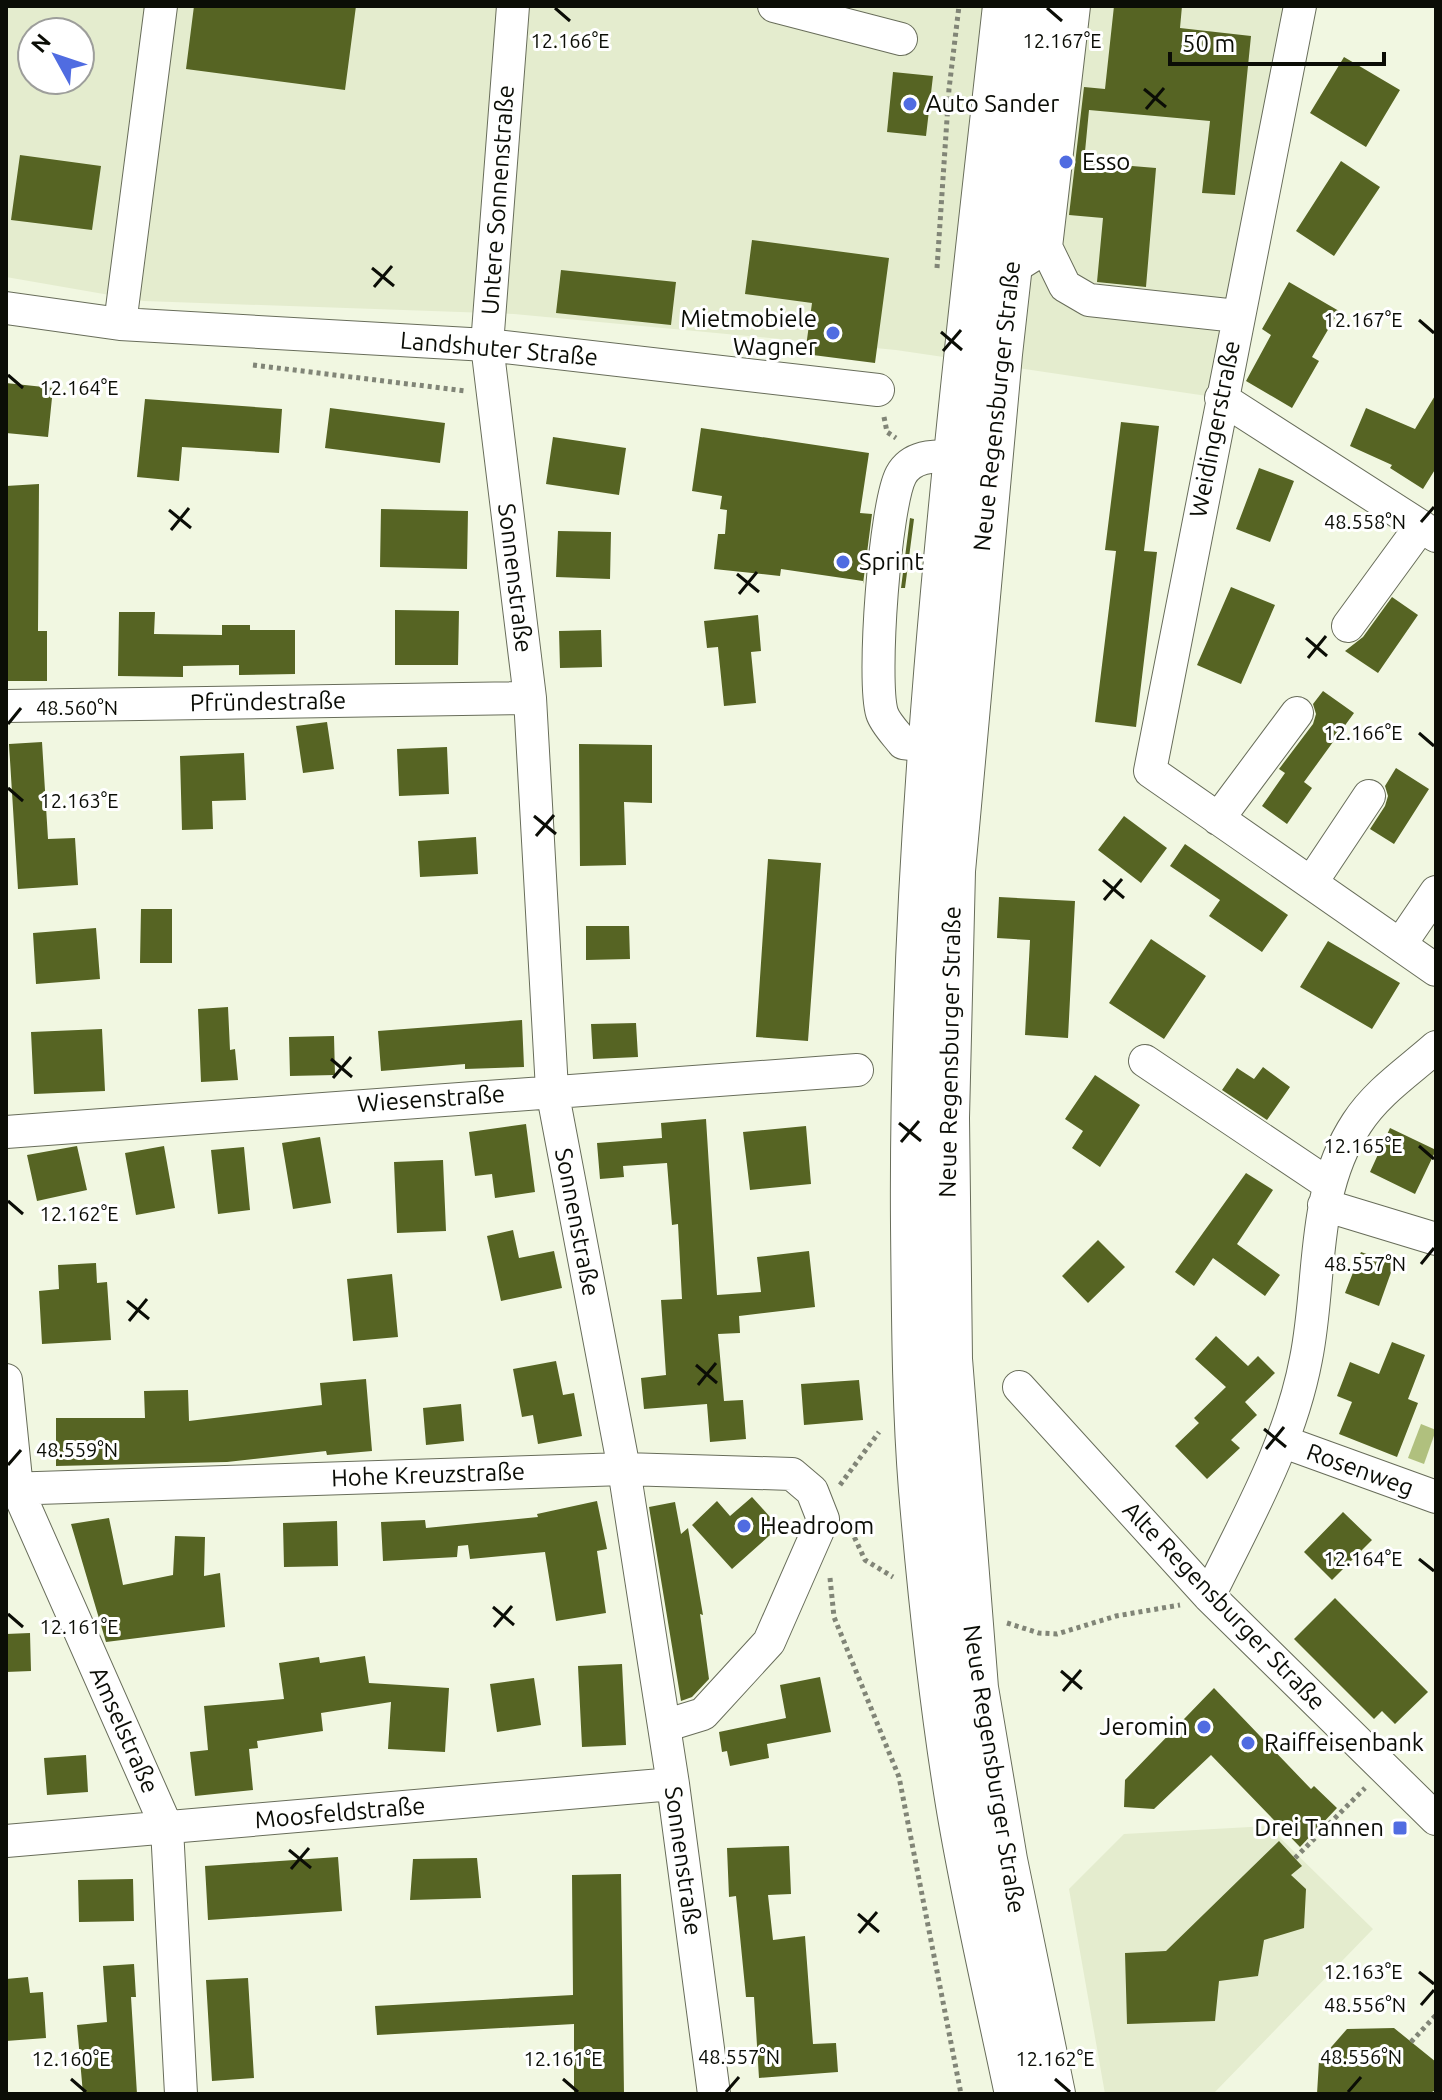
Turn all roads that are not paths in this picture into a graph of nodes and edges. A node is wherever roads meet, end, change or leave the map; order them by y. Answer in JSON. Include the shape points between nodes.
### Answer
{"nodes":[{"id":1,"x":161,"y":6,"type":"edge"},
{"id":2,"x":513,"y":6,"type":"edge"},
{"id":3,"x":774,"y":6,"type":"edge"},
{"id":4,"x":1005,"y":6,"type":"edge"},
{"id":5,"x":1039,"y":6,"type":"edge"},
{"id":6,"x":1074,"y":6,"type":"edge"},
{"id":7,"x":1300,"y":6,"type":"edge"},
{"id":8,"x":901,"y":39,"type":"dead end"},
{"id":9,"x":1028,"y":258,"type":"junction"},
{"id":10,"x":6,"y":308,"type":"edge"},
{"id":11,"x":1237,"y":316,"type":"junction"},
{"id":12,"x":120,"y":324,"type":"junction"},
{"id":13,"x":487,"y":345,"type":"junction"},
{"id":14,"x":878,"y":390,"type":"road end"},
{"id":15,"x":1221,"y":398,"type":"junction"},
{"id":16,"x":939,"y":456,"type":"junction"},
{"id":17,"x":1429,"y":531,"type":"edge"},
{"id":18,"x":1348,"y":626,"type":"dead end"},
{"id":19,"x":530,"y":698,"type":"junction"},
{"id":20,"x":6,"y":706,"type":"edge"},
{"id":21,"x":1297,"y":713,"type":"dead end"},
{"id":22,"x":929,"y":746,"type":"junction"},
{"id":23,"x":1369,"y":796,"type":"dead end"},
{"id":24,"x":1218,"y":819,"type":"junction"},
{"id":25,"x":1311,"y":883,"type":"junction"},
{"id":26,"x":1436,"y":892,"type":"edge"},
{"id":27,"x":1400,"y":945,"type":"junction"},
{"id":28,"x":1436,"y":970,"type":"edge"},
{"id":29,"x":1436,"y":1047,"type":"edge"},
{"id":30,"x":1145,"y":1061,"type":"dead end"},
{"id":31,"x":857,"y":1070,"type":"dead end"},
{"id":32,"x":552,"y":1090,"type":"junction"},
{"id":33,"x":6,"y":1132,"type":"edge"},
{"id":34,"x":1326,"y":1194,"type":"junction"},
{"id":35,"x":1436,"y":1239,"type":"edge"},
{"id":36,"x":6,"y":1380,"type":"edge"},
{"id":37,"x":1019,"y":1387,"type":"dead end"},
{"id":38,"x":1284,"y":1442,"type":"junction"},
{"id":39,"x":624,"y":1469,"type":"junction"},
{"id":40,"x":11,"y":1489,"type":"edge"},
{"id":41,"x":1436,"y":1497,"type":"edge"},
{"id":42,"x":1209,"y":1596,"type":"junction"},
{"id":43,"x":664,"y":1726,"type":"junction"},
{"id":44,"x":673,"y":1784,"type":"junction"},
{"id":45,"x":1436,"y":1819,"type":"edge"},
{"id":46,"x":167,"y":1828,"type":"junction"},
{"id":47,"x":6,"y":1841,"type":"edge"},
{"id":48,"x":181,"y":2094,"type":"edge"},
{"id":49,"x":714,"y":2094,"type":"edge"},
{"id":50,"x":1017,"y":2094,"type":"edge"},
{"id":51,"x":1053,"y":2094,"type":"edge"}],
"edges":[{"from":1,"to":12,"type":"street"},
{"from":2,"to":13,"type":"street","name":"Untere Sonnenstraße"},
{"from":3,"to":8,"type":"street"},
{"from":4,"to":16,"type":"highway","name":"Neue Regensburger Straße"},
{"from":5,"to":9,"type":"highway","name":"Neue Regensburger Straße"},
{"from":6,"to":9,"type":"street"},
{"from":7,"to":11,"type":"street","name":"Weidingerstraße"},
{"from":9,"to":11,"type":"street","via":[[1089,300]]},
{"from":9,"to":51,"type":"highway","name":"Neue Regensburger Straße","via":[[953,871],[947,1118],[950,1359],[976,1688]]},
{"from":10,"to":12,"type":"street","name":"Landshuter Straße"},
{"from":11,"to":15,"type":"street","name":"Weidingerstraße"},
{"from":12,"to":13,"type":"street","name":"Landshuter Straße"},
{"from":13,"to":14,"type":"street","name":"Landshuter Straße"},
{"from":13,"to":19,"type":"street","name":"Sonnenstraße"},
{"from":15,"to":17,"type":"street"},
{"from":15,"to":24,"type":"street","name":"Weidingerstraße","via":[[1150,771]]},
{"from":16,"to":22,"type":"highway","name":"Neue Regensburger Straße"},
{"from":16,"to":22,"type":"street","via":[[901,474],[877,643],[882,715],[903,743]]},
{"from":17,"to":18,"type":"street"},
{"from":19,"to":20,"type":"street","name":"Pfründestraße"},
{"from":19,"to":32,"type":"street","name":"Sonnenstraße"},
{"from":21,"to":24,"type":"street"},
{"from":22,"to":50,"type":"highway","name":"Neue Regensburger Straße","via":[[912,1104],[921,1485],[959,1806]]},
{"from":23,"to":25,"type":"street"},
{"from":24,"to":25,"type":"street","name":"Weidingerstraße"},
{"from":25,"to":27,"type":"street","name":"Weidingerstraße"},
{"from":26,"to":27,"type":"street"},
{"from":27,"to":28,"type":"street","name":"Weidingerstraße"},
{"from":29,"to":34,"type":"street","via":[[1357,1123]]},
{"from":30,"to":34,"type":"street"},
{"from":31,"to":32,"type":"street","name":"Wiesenstraße"},
{"from":32,"to":33,"type":"street","name":"Wiesenstraße"},
{"from":32,"to":39,"type":"street","name":"Sonnenstraße"},
{"from":34,"to":35,"type":"street"},
{"from":34,"to":38,"type":"street","via":[[1306,1359]]},
{"from":36,"to":40,"type":"street","name":"Amselstraße"},
{"from":37,"to":42,"type":"street","name":"Alte Regensburger Straße"},
{"from":38,"to":41,"type":"street","name":"Rosenweg"},
{"from":38,"to":42,"type":"street"},
{"from":39,"to":40,"type":"street","name":"Hohe Kreuzstraße"},
{"from":39,"to":43,"type":"street","name":"Sonnenstraße"},
{"from":39,"to":43,"type":"street","name":"Hohe Kreuzstraße","via":[[792,1474],[835,1519],[769,1642],[703,1714]]},
{"from":40,"to":46,"type":"street","name":"Amselstraße"},
{"from":42,"to":45,"type":"street","name":"Alte Regensburger Straße"},
{"from":43,"to":44,"type":"street","name":"Sonnenstraße"},
{"from":44,"to":46,"type":"street","name":"Moosfeldstraße"},
{"from":44,"to":49,"type":"street","name":"Sonnenstraße"},
{"from":46,"to":47,"type":"street","name":"Moosfeldstraße"},
{"from":46,"to":48,"type":"street","name":"Amselstraße"}]}
